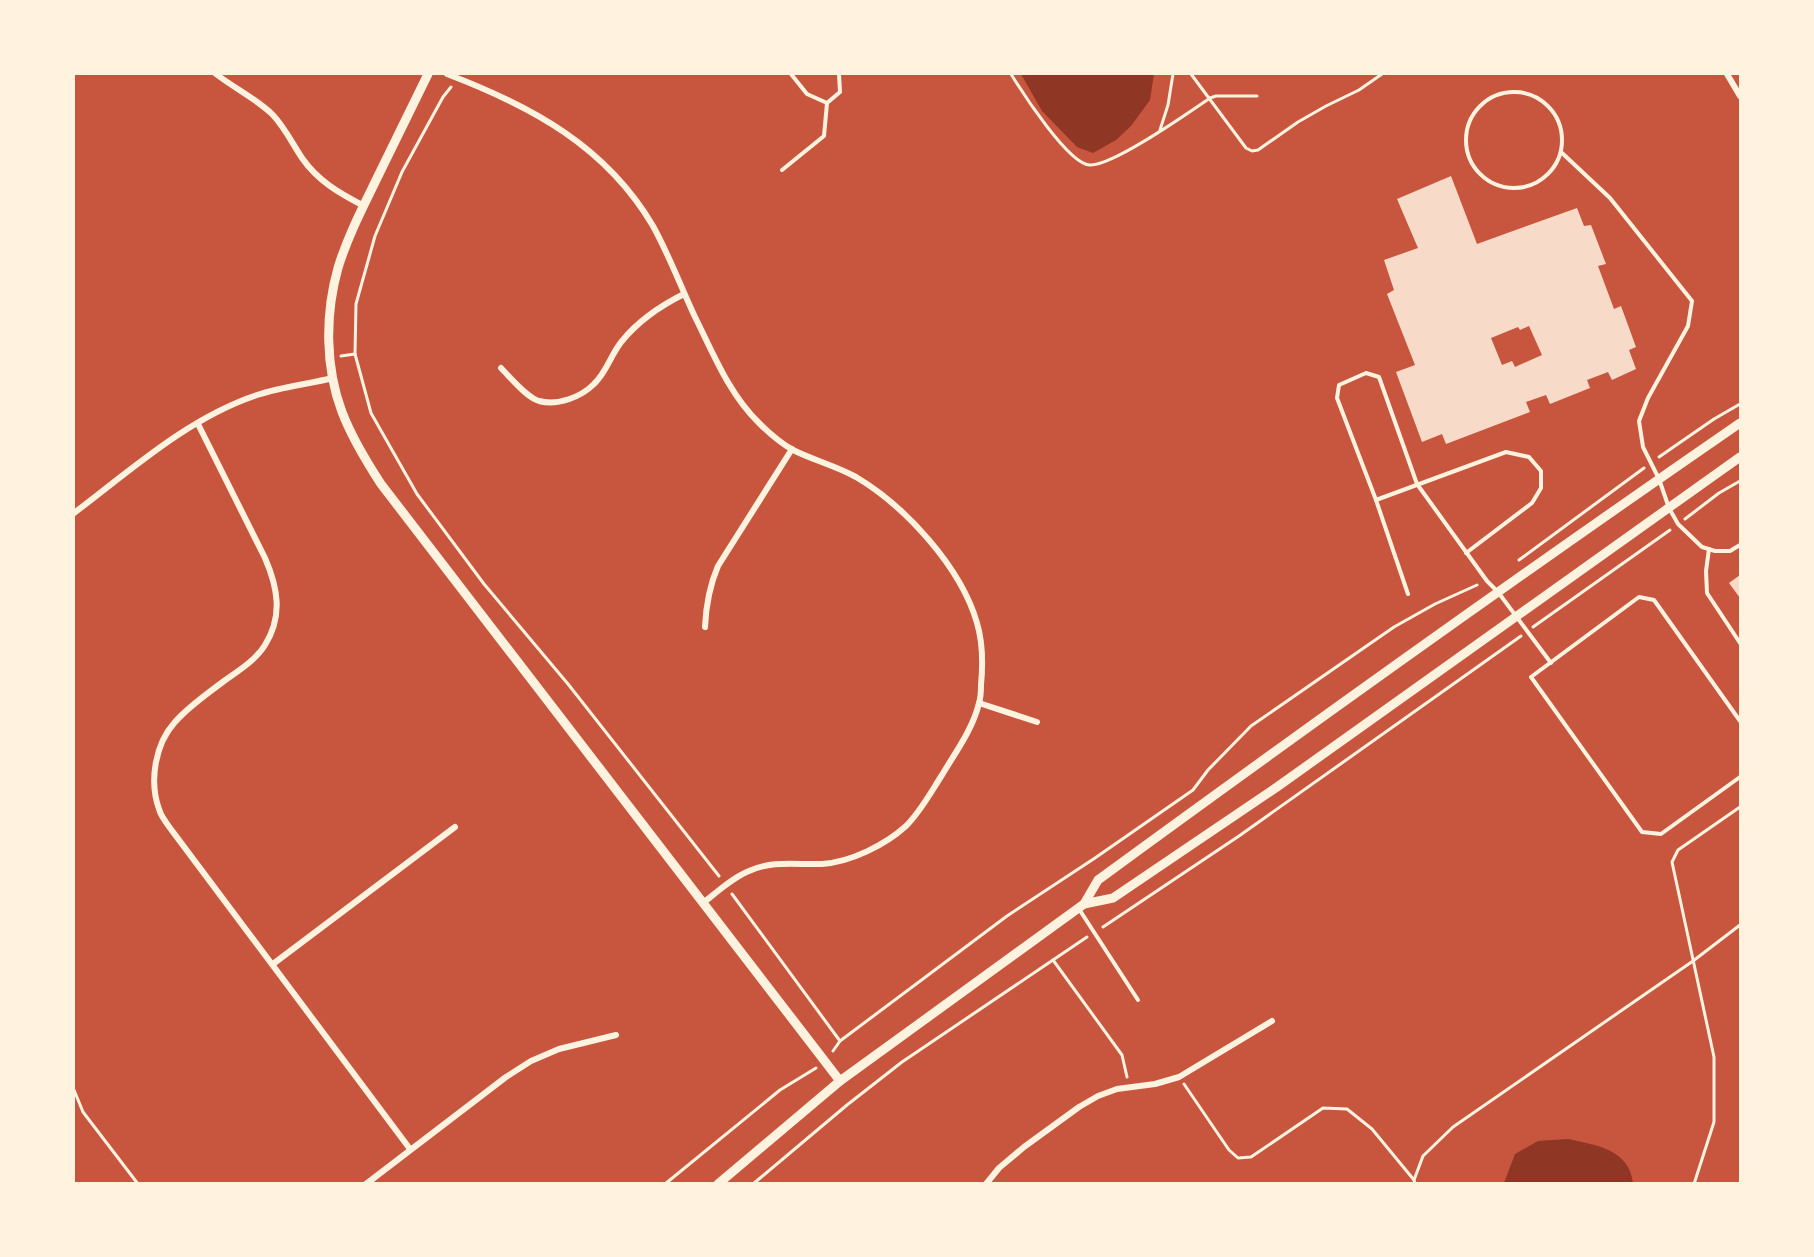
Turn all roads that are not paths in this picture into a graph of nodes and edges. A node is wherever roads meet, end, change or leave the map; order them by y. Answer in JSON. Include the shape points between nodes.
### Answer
{"nodes":[{"id":1,"x":216,"y":74,"type":"edge"},
{"id":2,"x":428,"y":74,"type":"edge"},
{"id":3,"x":447,"y":74,"type":"edge"},
{"id":4,"x":791,"y":74,"type":"edge"},
{"id":5,"x":839,"y":74,"type":"edge"},
{"id":6,"x":1727,"y":74,"type":"edge"},
{"id":7,"x":1740,"y":96,"type":"edge"},
{"id":8,"x":827,"y":103,"type":"junction"},
{"id":9,"x":1562,"y":152,"type":"junction"},
{"id":10,"x":782,"y":170,"type":"dead end"},
{"id":11,"x":364,"y":206,"type":"junction"},
{"id":12,"x":684,"y":294,"type":"junction"},
{"id":13,"x":501,"y":368,"type":"dead end"},
{"id":14,"x":333,"y":378,"type":"junction"},
{"id":15,"x":1740,"y":423,"type":"edge"},
{"id":16,"x":198,"y":424,"type":"junction"},
{"id":17,"x":792,"y":449,"type":"junction"},
{"id":18,"x":1740,"y":457,"type":"edge"},
{"id":19,"x":1659,"y":479,"type":"junction"},
{"id":20,"x":1417,"y":484,"type":"junction"},
{"id":21,"x":1376,"y":500,"type":"junction"},
{"id":22,"x":1669,"y":508,"type":"junction"},
{"id":23,"x":74,"y":513,"type":"edge"},
{"id":24,"x":1740,"y":545,"type":"edge"},
{"id":25,"x":1709,"y":549,"type":"junction"},
{"id":26,"x":1466,"y":553,"type":"junction"},
{"id":27,"x":1498,"y":592,"type":"junction"},
{"id":28,"x":1408,"y":594,"type":"dead end"},
{"id":29,"x":1516,"y":618,"type":"junction"},
{"id":30,"x":705,"y":627,"type":"dead end"},
{"id":31,"x":1740,"y":643,"type":"edge"},
{"id":32,"x":1551,"y":663,"type":"junction"},
{"id":33,"x":979,"y":703,"type":"junction"},
{"id":34,"x":1740,"y":720,"type":"edge"},
{"id":35,"x":1037,"y":722,"type":"dead end"},
{"id":36,"x":1740,"y":777,"type":"edge"},
{"id":37,"x":455,"y":827,"type":"dead end"},
{"id":38,"x":703,"y":903,"type":"junction"},
{"id":39,"x":1081,"y":906,"type":"junction"},
{"id":40,"x":273,"y":964,"type":"junction"},
{"id":41,"x":1138,"y":1000,"type":"dead end"},
{"id":42,"x":1272,"y":1021,"type":"dead end"},
{"id":43,"x":616,"y":1035,"type":"dead end"},
{"id":44,"x":840,"y":1081,"type":"junction"},
{"id":45,"x":411,"y":1149,"type":"junction"},
{"id":46,"x":366,"y":1184,"type":"edge"},
{"id":47,"x":718,"y":1184,"type":"edge"},
{"id":48,"x":986,"y":1184,"type":"edge"}],
"edges":[{"from":1,"to":11,"type":"street","via":[[271,114],[316,175]]},
{"from":2,"to":11,"type":"street"},
{"from":3,"to":12,"type":"street","via":[[523,106],[597,156],[652,226]]},
{"from":4,"to":8,"type":"lane","via":[[807,94]]},
{"from":5,"to":8,"type":"lane","via":[[840,92]]},
{"from":6,"to":7,"type":"street"},
{"from":8,"to":10,"type":"lane","via":[[824,136]]},
{"from":9,"to":9,"type":"lane","via":[[1563,136],[1555,114],[1538,98],[1523,92],[1492,97],[1470,119],[1467,151],[1473,166],[1498,186],[1514,189],[1544,179]]},
{"from":9,"to":19,"type":"lane","via":[[1610,198],[1692,301],[1688,326],[1639,421],[1643,447]]},
{"from":11,"to":14,"type":"street","via":[[338,268],[332,300],[329,330]]},
{"from":12,"to":13,"type":"street","via":[[642,320],[621,342],[594,384],[577,396],[559,402],[538,400]]},
{"from":12,"to":17,"type":"street","via":[[736,396],[759,423]]},
{"from":14,"to":16,"type":"street","via":[[258,395]]},
{"from":14,"to":38,"type":"street","via":[[357,447],[381,484]]},
{"from":15,"to":19,"type":"street"},
{"from":16,"to":23,"type":"street","via":[[171,439]]},
{"from":16,"to":40,"type":"street","via":[[265,558],[278,599],[275,622],[265,646],[174,723],[157,757],[154,779],[159,809],[173,832]]},
{"from":17,"to":30,"type":"street","via":[[718,566],[705,607]]},
{"from":17,"to":33,"type":"street","via":[[854,476],[883,494],[909,517],[955,576],[978,624],[982,650]]},
{"from":18,"to":22,"type":"street"},
{"from":19,"to":22,"type":"lane"},
{"from":19,"to":27,"type":"street"},
{"from":20,"to":21,"type":"lane"},
{"from":20,"to":21,"type":"lane","via":[[1379,377],[1366,373],[1340,385],[1337,399]]},
{"from":20,"to":26,"type":"lane"},
{"from":20,"to":26,"type":"lane","via":[[1506,452],[1529,457],[1541,471],[1541,488],[1532,503]]},
{"from":21,"to":28,"type":"lane"},
{"from":22,"to":25,"type":"lane","via":[[1678,524]]},
{"from":22,"to":29,"type":"street"},
{"from":24,"to":25,"type":"lane","via":[[1730,551]]},
{"from":25,"to":31,"type":"lane","via":[[1707,592]]},
{"from":26,"to":27,"type":"lane"},
{"from":27,"to":29,"type":"lane"},
{"from":27,"to":39,"type":"street","via":[[1098,880]]},
{"from":29,"to":32,"type":"lane"},
{"from":29,"to":39,"type":"street","via":[[1113,898]]},
{"from":32,"to":34,"type":"lane","via":[[1639,597],[1654,600]]},
{"from":32,"to":36,"type":"lane","via":[[1531,677],[1642,832],[1661,834]]},
{"from":33,"to":35,"type":"street"},
{"from":33,"to":38,"type":"street","via":[[963,740],[924,805],[906,826],[879,845],[852,857],[825,864],[772,864],[749,871]]},
{"from":37,"to":40,"type":"street"},
{"from":38,"to":44,"type":"street"},
{"from":39,"to":41,"type":"lane"},
{"from":39,"to":44,"type":"street"},
{"from":40,"to":45,"type":"street"},
{"from":42,"to":48,"type":"street","via":[[1179,1077],[1098,1096],[1024,1147]]},
{"from":43,"to":45,"type":"street","via":[[559,1049],[531,1062]]},
{"from":44,"to":47,"type":"street"},
{"from":45,"to":46,"type":"street"}]}
